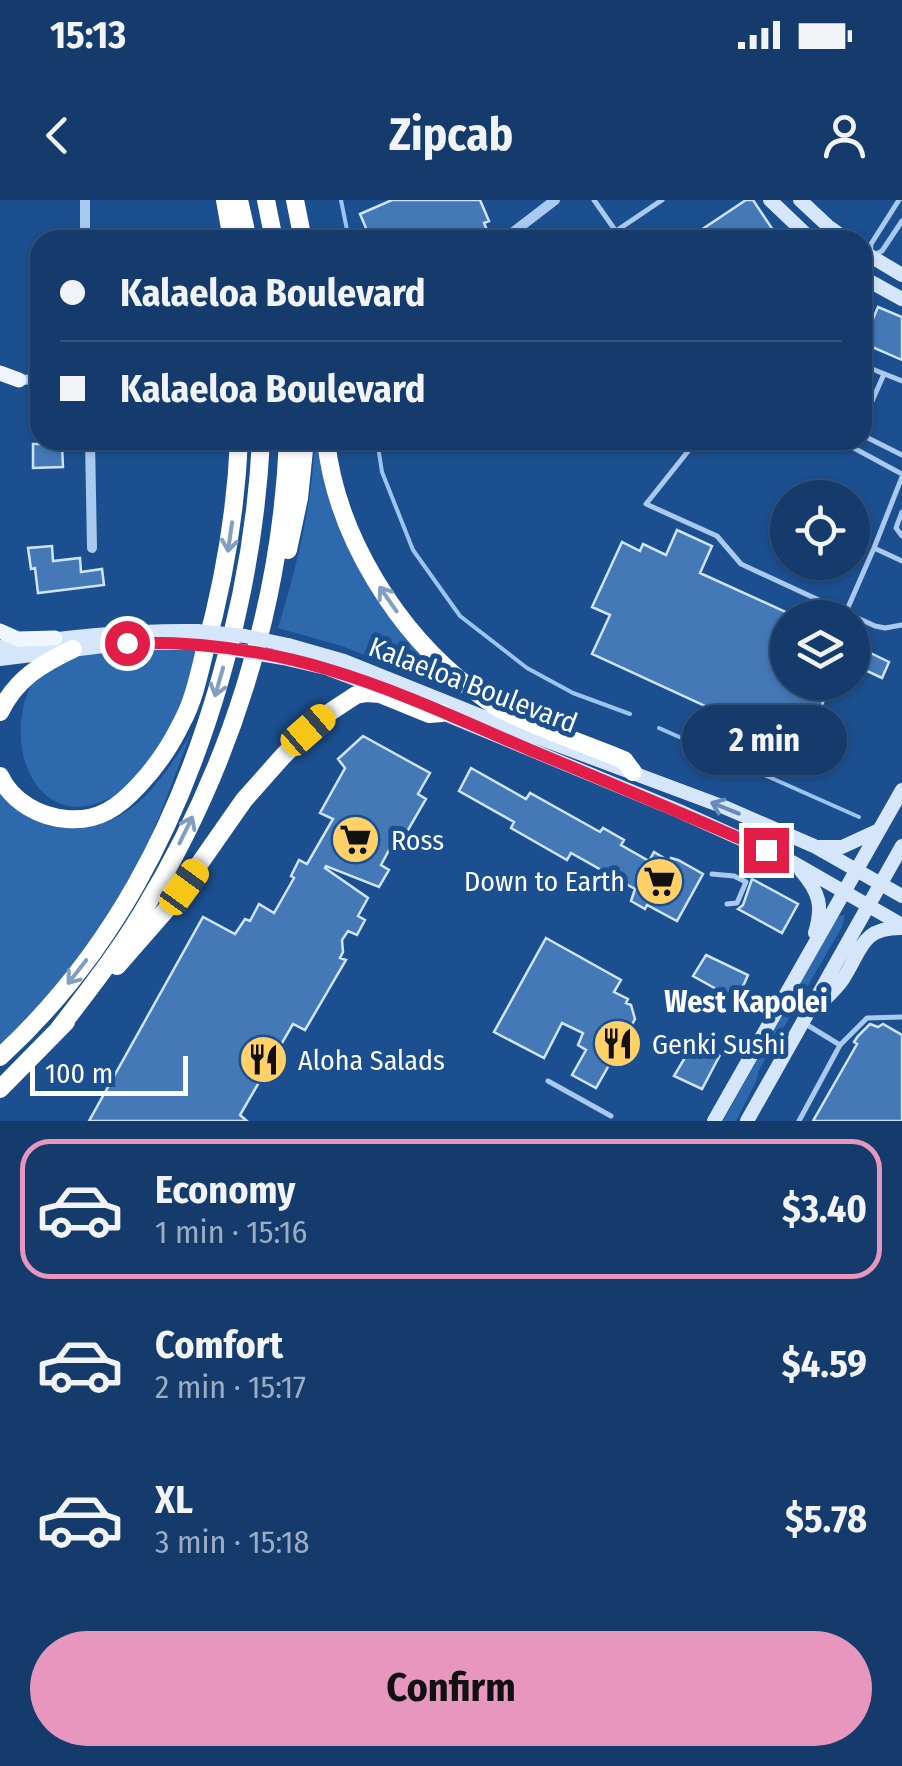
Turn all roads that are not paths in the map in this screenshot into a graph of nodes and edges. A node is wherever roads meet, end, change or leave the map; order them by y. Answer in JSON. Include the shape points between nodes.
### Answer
{"nodes":[{"id":1,"x":85,"y":200,"type":"edge"},
{"id":2,"x":226,"y":200,"type":"edge"},
{"id":3,"x":239,"y":200,"type":"edge"},
{"id":4,"x":266,"y":200,"type":"edge"},
{"id":5,"x":295,"y":200,"type":"edge"},
{"id":6,"x":556,"y":200,"type":"edge"},
{"id":7,"x":594,"y":200,"type":"edge"},
{"id":8,"x":662,"y":200,"type":"edge"},
{"id":9,"x":770,"y":200,"type":"edge"},
{"id":10,"x":800,"y":200,"type":"edge"},
{"id":11,"x":899,"y":200,"type":"edge"},
{"id":12,"x":902,"y":220,"type":"edge"},
{"id":13,"x":86,"y":230,"type":"edge"},
{"id":14,"x":230,"y":230,"type":"edge"},
{"id":15,"x":246,"y":230,"type":"edge"},
{"id":16,"x":272,"y":230,"type":"edge"},
{"id":17,"x":300,"y":230,"type":"edge"},
{"id":18,"x":516,"y":230,"type":"edge"},
{"id":19,"x":615,"y":230,"type":"edge"},
{"id":20,"x":617,"y":230,"type":"edge"},
{"id":21,"x":802,"y":230,"type":"edge"},
{"id":22,"x":832,"y":230,"type":"edge"},
{"id":23,"x":872,"y":242,"type":"edge"},
{"id":24,"x":872,"y":256,"type":"edge"},
{"id":25,"x":872,"y":262,"type":"edge"},
{"id":26,"x":902,"y":276,"type":"edge"},
{"id":27,"x":872,"y":282,"type":"edge"},
{"id":28,"x":902,"y":299,"type":"edge"},
{"id":29,"x":872,"y":369,"type":"edge"},
{"id":30,"x":884,"y":374,"type":"junction"},
{"id":31,"x":30,"y":380,"type":"edge"},
{"id":32,"x":902,"y":381,"type":"edge"},
{"id":33,"x":4,"y":382,"type":"edge"},
{"id":34,"x":872,"y":401,"type":"edge"},
{"id":35,"x":872,"y":440,"type":"edge"},
{"id":36,"x":90,"y":450,"type":"edge"},
{"id":37,"x":239,"y":450,"type":"edge"},
{"id":38,"x":261,"y":450,"type":"edge"},
{"id":39,"x":287,"y":450,"type":"edge"},
{"id":40,"x":304,"y":450,"type":"edge"},
{"id":41,"x":328,"y":450,"type":"edge"},
{"id":42,"x":689,"y":450,"type":"edge"},
{"id":43,"x":857,"y":450,"type":"edge"},
{"id":44,"x":902,"y":456,"type":"edge"},
{"id":45,"x":902,"y":475,"type":"edge"},
{"id":46,"x":899,"y":494,"type":"edge"},
{"id":47,"x":902,"y":512,"type":"edge"},
{"id":48,"x":902,"y":536,"type":"edge"},
{"id":49,"x":92,"y":548,"type":"dead end"},
{"id":50,"x":874,"y":548,"type":"junction"},
{"id":51,"x":902,"y":560,"type":"edge"},
{"id":52,"x":820,"y":600,"type":"edge"},
{"id":53,"x":851,"y":600,"type":"edge"},
{"id":54,"x":870,"y":624,"type":"edge"},
{"id":55,"x":902,"y":624,"type":"edge"},
{"id":56,"x":264,"y":626,"type":"junction"},
{"id":57,"x":0,"y":631,"type":"edge"},
{"id":58,"x":195,"y":637,"type":"junction"},
{"id":59,"x":56,"y":638,"type":"junction"},
{"id":60,"x":0,"y":647,"type":"edge"},
{"id":61,"x":72,"y":649,"type":"junction"},
{"id":62,"x":285,"y":651,"type":"junction"},
{"id":63,"x":0,"y":659,"type":"edge"},
{"id":64,"x":351,"y":676,"type":"junction"},
{"id":65,"x":340,"y":704,"type":"junction"},
{"id":66,"x":0,"y":712,"type":"edge"},
{"id":67,"x":442,"y":713,"type":"junction"},
{"id":68,"x":633,"y":772,"type":"junction"},
{"id":69,"x":0,"y":776,"type":"edge"},
{"id":70,"x":902,"y":790,"type":"edge"},
{"id":71,"x":880,"y":830,"type":"junction"},
{"id":72,"x":814,"y":846,"type":"junction"},
{"id":73,"x":902,"y":846,"type":"edge"},
{"id":74,"x":794,"y":863,"type":"junction"},
{"id":75,"x":857,"y":870,"type":"junction"},
{"id":76,"x":712,"y":874,"type":"dead end"},
{"id":77,"x":882,"y":884,"type":"junction"},
{"id":78,"x":844,"y":891,"type":"junction"},
{"id":79,"x":902,"y":896,"type":"edge"},
{"id":80,"x":727,"y":904,"type":"dead end"},
{"id":81,"x":870,"y":906,"type":"junction"},
{"id":82,"x":902,"y":926,"type":"edge"},
{"id":83,"x":809,"y":953,"type":"junction"},
{"id":84,"x":902,"y":1017,"type":"edge"},
{"id":85,"x":803,"y":1023,"type":"junction"},
{"id":86,"x":58,"y":1030,"type":"junction"},
{"id":87,"x":840,"y":1044,"type":"junction"},
{"id":88,"x":0,"y":1057,"type":"edge"},
{"id":89,"x":548,"y":1081,"type":"dead end"},
{"id":90,"x":0,"y":1089,"type":"edge"},
{"id":91,"x":611,"y":1116,"type":"dead end"},
{"id":92,"x":715,"y":1118,"type":"edge"},
{"id":93,"x":748,"y":1121,"type":"edge"},
{"id":94,"x":799,"y":1121,"type":"edge"}],
"edges":[{"from":1,"to":13,"type":"street"},
{"from":2,"to":14,"type":"highway"},
{"from":3,"to":15,"type":"highway"},
{"from":4,"to":16,"type":"highway"},
{"from":5,"to":17,"type":"highway"},
{"from":6,"to":18,"type":"street"},
{"from":7,"to":19,"type":"lane"},
{"from":8,"to":20,"type":"lane"},
{"from":9,"to":21,"type":"main road"},
{"from":10,"to":22,"type":"main road"},
{"from":11,"to":23,"type":"lane"},
{"from":12,"to":24,"type":"lane","via":[[882,252]]},
{"from":25,"to":26,"type":"main road"},
{"from":27,"to":28,"type":"main road"},
{"from":29,"to":30,"type":"lane"},
{"from":30,"to":32,"type":"lane"},
{"from":30,"to":34,"type":"lane"},
{"from":31,"to":33,"type":"street"},
{"from":35,"to":44,"type":"lane"},
{"from":36,"to":49,"type":"street"},
{"from":37,"to":69,"type":"highway","one_way":true,"via":[[228,548],[194,691],[149,775],[122,804],[83,820],[38,812]]},
{"from":38,"to":88,"type":"highway","one_way":true,"via":[[242,597],[202,740],[164,833],[101,941]]},
{"from":39,"to":56,"type":"highway"},
{"from":40,"to":56,"type":"highway","via":[[283,573]]},
{"from":68,"to":41,"type":"highway","one_way":true,"via":[[624,760],[502,710],[428,651],[387,600],[355,542]]},
{"from":42,"to":52,"type":"lane","via":[[646,504],[717,536],[741,564]]},
{"from":43,"to":45,"type":"lane"},
{"from":45,"to":46,"type":"lane"},
{"from":46,"to":50,"type":"lane"},
{"from":47,"to":48,"type":"lane","via":[[896,528]]},
{"from":50,"to":51,"type":"lane"},
{"from":50,"to":53,"type":"lane"},
{"from":54,"to":55,"type":"lane"},
{"from":86,"to":56,"type":"highway","one_way":true,"via":[[164,875],[216,766]]},
{"from":57,"to":59,"type":"main road","via":[[18,639]]},
{"from":58,"to":59,"type":"main road","name":"Kalaeloa Boulevard","via":[[147,630]]},
{"from":58,"to":61,"type":"main road","name":"Kalaeloa Boulevard"},
{"from":58,"to":62,"type":"main road","name":"Kalaeloa Boulevard","bridge":true},
{"from":59,"to":60,"type":"main road","name":"Kalaeloa Boulevard"},
{"from":61,"to":63,"type":"main road","name":"Kalaeloa Boulevard"},
{"from":61,"to":66,"type":"highway","via":[[22,679]]},
{"from":62,"to":64,"type":"main road","name":"Kalaeloa Boulevard"},
{"from":62,"to":68,"type":"main road","name":"Kalaeloa Boulevard","via":[[344,661]]},
{"from":64,"to":65,"type":"highway"},
{"from":64,"to":67,"type":"main road","name":"Kalaeloa Boulevard"},
{"from":65,"to":67,"type":"highway","via":[[380,694]]},
{"from":65,"to":86,"type":"highway","via":[[265,775],[172,904]]},
{"from":67,"to":74,"type":"main road","name":"Kalaeloa Boulevard"},
{"from":72,"to":68,"type":"main road","name":"Kalaeloa Boulevard","one_way":true},
{"from":70,"to":71,"type":"main road"},
{"from":71,"to":72,"type":"main road","via":[[842,847]]},
{"from":71,"to":75,"type":"main road"},
{"from":72,"to":75,"type":"main road","name":"Kalaeloa Boulevard"},
{"from":73,"to":77,"type":"main road"},
{"from":74,"to":78,"type":"main road","name":"Kalaeloa Boulevard"},
{"from":74,"to":83,"type":"main road","via":[[819,897]]},
{"from":75,"to":77,"type":"main road","name":"Kalaeloa Boulevard"},
{"from":75,"to":78,"type":"main road"},
{"from":76,"to":80,"type":"lane","via":[[746,882],[737,903]]},
{"from":77,"to":79,"type":"main road","name":"Kalaeloa Boulevard"},
{"from":77,"to":81,"type":"main road"},
{"from":78,"to":81,"type":"main road","name":"Kalaeloa Boulevard"},
{"from":78,"to":83,"type":"main road"},
{"from":81,"to":82,"type":"main road","name":"Kalaeloa Boulevard"},
{"from":81,"to":85,"type":"main road"},
{"from":82,"to":85,"type":"main road","via":[[870,934],[842,981]]},
{"from":83,"to":92,"type":"main road"},
{"from":84,"to":87,"type":"lane","via":[[867,1018]]},
{"from":85,"to":87,"type":"lane"},
{"from":85,"to":93,"type":"main road"},
{"from":86,"to":90,"type":"highway"},
{"from":87,"to":94,"type":"lane"},
{"from":89,"to":91,"type":"lane"}]}
